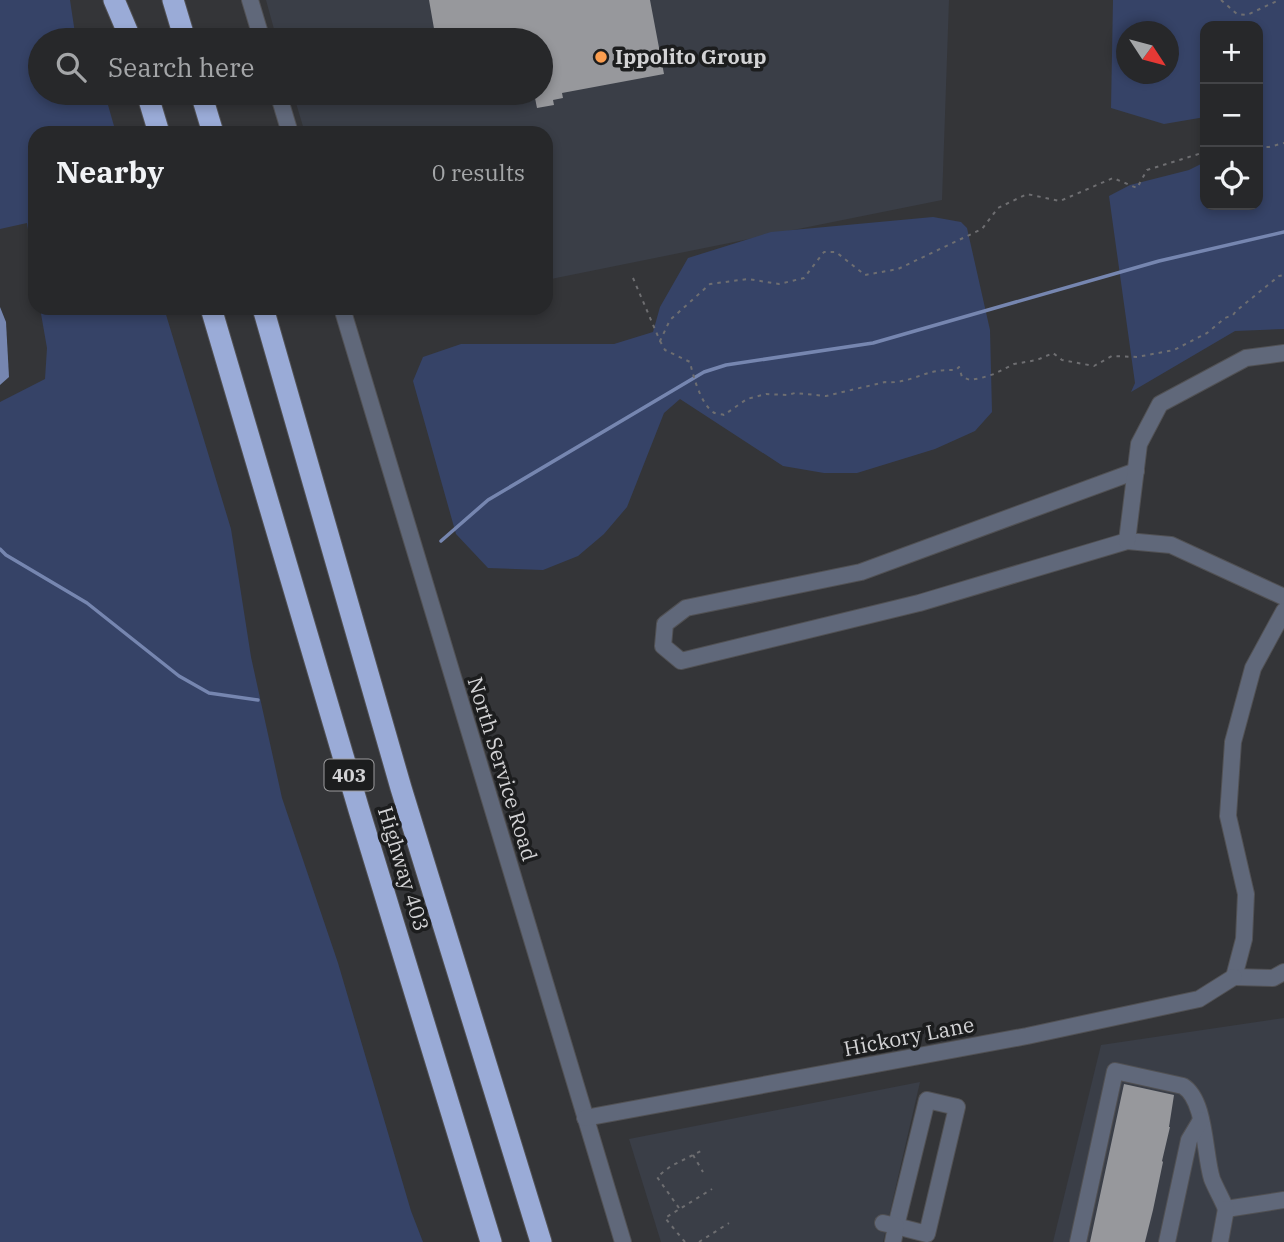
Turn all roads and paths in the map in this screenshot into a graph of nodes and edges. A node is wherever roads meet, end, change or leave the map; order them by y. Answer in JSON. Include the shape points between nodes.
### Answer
{"nodes":[{"id":1,"x":114,"y":0,"type":"edge"},
{"id":2,"x":120,"y":0,"type":"edge"},
{"id":3,"x":173,"y":0,"type":"edge"},
{"id":4,"x":250,"y":0,"type":"edge"},
{"id":5,"x":1221,"y":0,"type":"edge"},
{"id":6,"x":1279,"y":0,"type":"edge"},
{"id":7,"x":126,"y":28,"type":"edge"},
{"id":8,"x":128,"y":28,"type":"edge"},
{"id":9,"x":181,"y":28,"type":"edge"},
{"id":10,"x":258,"y":28,"type":"edge"},
{"id":11,"x":151,"y":105,"type":"edge"},
{"id":12,"x":205,"y":105,"type":"edge"},
{"id":13,"x":282,"y":105,"type":"edge"},
{"id":14,"x":157,"y":126,"type":"edge"},
{"id":15,"x":211,"y":126,"type":"edge"},
{"id":16,"x":288,"y":126,"type":"edge"},
{"id":17,"x":1284,"y":143,"type":"edge"},
{"id":18,"x":1263,"y":147,"type":"edge"},
{"id":19,"x":1200,"y":154,"type":"edge"},
{"id":20,"x":1284,"y":275,"type":"edge"},
{"id":21,"x":633,"y":278,"type":"dead end"},
{"id":22,"x":213,"y":315,"type":"edge"},
{"id":23,"x":265,"y":315,"type":"edge"},
{"id":24,"x":344,"y":315,"type":"edge"},
{"id":25,"x":660,"y":341,"type":"junction"},
{"id":26,"x":1284,"y":353,"type":"edge"},
{"id":27,"x":1136,"y":471,"type":"junction"},
{"id":28,"x":1127,"y":541,"type":"junction"},
{"id":29,"x":1284,"y":597,"type":"edge"},
{"id":30,"x":1284,"y":611,"type":"edge"},
{"id":31,"x":1284,"y":972,"type":"edge"},
{"id":32,"x":1234,"y":977,"type":"junction"},
{"id":33,"x":585,"y":1118,"type":"junction"},
{"id":34,"x":1200,"y":1120,"type":"junction"},
{"id":35,"x":703,"y":1150,"type":"dead end"},
{"id":36,"x":693,"y":1154,"type":"junction"},
{"id":37,"x":703,"y":1172,"type":"dead end"},
{"id":38,"x":712,"y":1189,"type":"dead end"},
{"id":39,"x":1284,"y":1200,"type":"edge"},
{"id":40,"x":679,"y":1208,"type":"junction"},
{"id":41,"x":1226,"y":1209,"type":"junction"},
{"id":42,"x":729,"y":1223,"type":"dead end"},
{"id":43,"x":891,"y":1230,"type":"edge"},
{"id":44,"x":926,"y":1238,"type":"edge"},
{"id":45,"x":491,"y":1242,"type":"edge"},
{"id":46,"x":541,"y":1242,"type":"edge"},
{"id":47,"x":622,"y":1242,"type":"edge"},
{"id":48,"x":685,"y":1242,"type":"edge"},
{"id":49,"x":699,"y":1242,"type":"edge"},
{"id":50,"x":1078,"y":1242,"type":"edge"},
{"id":51,"x":1167,"y":1242,"type":"edge"},
{"id":52,"x":1220,"y":1242,"type":"edge"}],
"edges":[{"from":1,"to":7,"type":"highway"},
{"from":2,"to":8,"type":"highway"},
{"from":3,"to":9,"type":"highway"},
{"from":4,"to":10,"type":"street"},
{"from":5,"to":6,"type":"path","via":[[1237,14],[1247,15]]},
{"from":11,"to":14,"type":"highway"},
{"from":12,"to":15,"type":"highway"},
{"from":13,"to":16,"type":"street"},
{"from":17,"to":18,"type":"path"},
{"from":19,"to":25,"type":"path","via":[[1147,170],[1137,188],[1113,178],[1060,201],[1027,194],[998,208],[982,229],[898,269],[865,275],[836,252],[824,252],[804,278],[779,284],[748,279],[710,284],[670,320]]},
{"from":20,"to":25,"type":"path","via":[[1233,315],[1174,350],[1112,356],[1094,366],[1062,360],[1053,353],[970,380],[962,377],[959,367],[826,396],[766,394],[747,399],[724,415],[704,403],[690,362],[665,350]]},
{"from":21,"to":25,"type":"path"},
{"from":22,"to":45,"type":"highway","name":"Highway 403","number":"403"},
{"from":23,"to":46,"type":"highway","name":"Highway 403","number":"403","via":[[401,788]]},
{"from":24,"to":33,"type":"street","name":"North Service Road"},
{"from":26,"to":27,"type":"street","via":[[1246,358],[1160,404],[1139,444]]},
{"from":27,"to":28,"type":"street"},
{"from":27,"to":28,"type":"street","via":[[861,572],[686,608],[665,624],[663,646],[681,661],[919,603]]},
{"from":28,"to":29,"type":"street","via":[[1171,545]]},
{"from":30,"to":32,"type":"street","via":[[1253,668],[1233,742],[1228,816],[1246,894],[1244,939]]},
{"from":31,"to":32,"type":"street","via":[[1273,978]]},
{"from":32,"to":33,"type":"street","name":"Hickory Lane","via":[[1199,999],[1027,1036]]},
{"from":33,"to":47,"type":"street","name":"North Service Road"},
{"from":34,"to":41,"type":"street","via":[[1212,1180]]},
{"from":34,"to":50,"type":"street","via":[[1199,1106],[1184,1086],[1115,1071]]},
{"from":34,"to":51,"type":"street","via":[[1189,1140]]},
{"from":35,"to":36,"type":"path"},
{"from":36,"to":37,"type":"path"},
{"from":36,"to":40,"type":"path","via":[[657,1177]]},
{"from":38,"to":40,"type":"path"},
{"from":39,"to":41,"type":"street"},
{"from":40,"to":48,"type":"path","via":[[665,1218]]},
{"from":41,"to":52,"type":"street"},
{"from":42,"to":49,"type":"path"},
{"from":43,"to":44,"type":"street"},
{"from":43,"to":44,"type":"street","via":[[927,1100],[957,1107]]}]}
